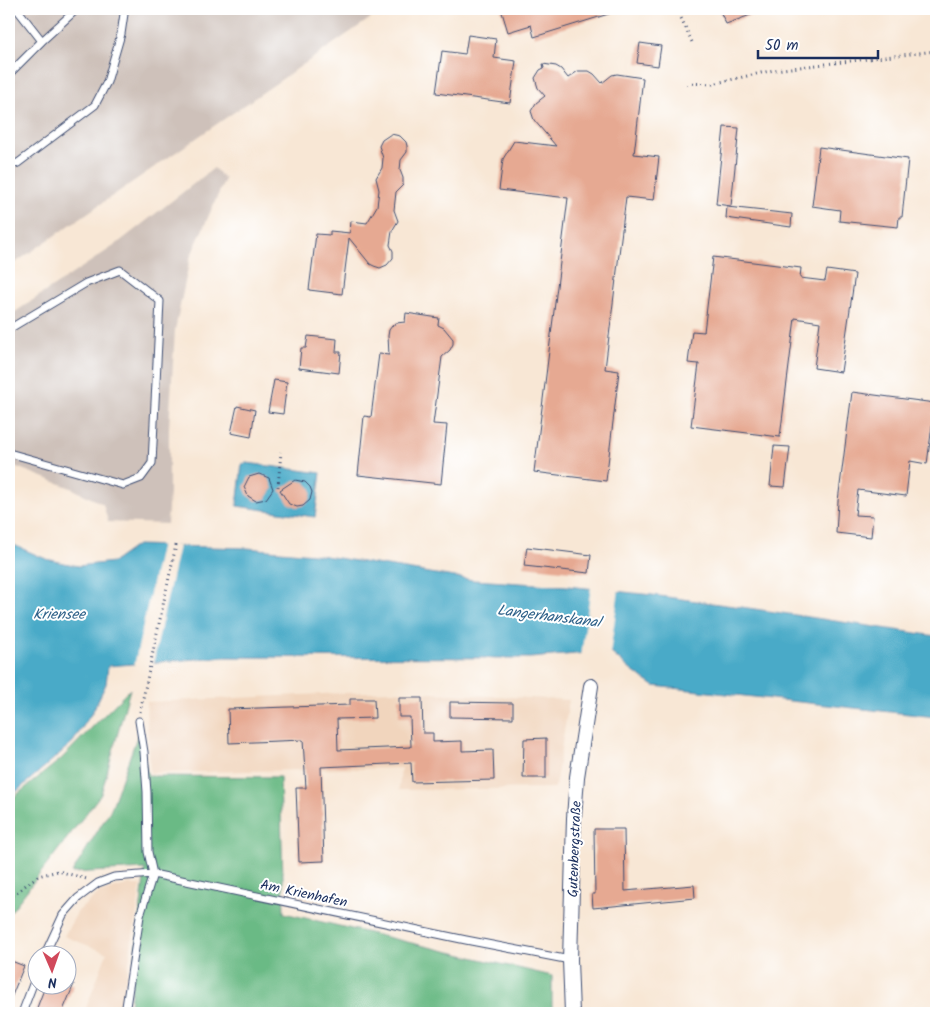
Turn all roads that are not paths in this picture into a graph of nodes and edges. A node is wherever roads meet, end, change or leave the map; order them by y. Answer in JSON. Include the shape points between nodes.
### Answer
{"nodes":[{"id":1,"x":18,"y":9,"type":"edge"},
{"id":2,"x":77,"y":9,"type":"edge"},
{"id":3,"x":122,"y":9,"type":"edge"},
{"id":4,"x":42,"y":41,"type":"junction"},
{"id":5,"x":9,"y":74,"type":"edge"},
{"id":6,"x":9,"y":165,"type":"edge"},
{"id":7,"x":9,"y":329,"type":"edge"},
{"id":8,"x":9,"y":453,"type":"edge"},
{"id":9,"x":591,"y":686,"type":"dead end"},
{"id":10,"x":138,"y":720,"type":"road end"},
{"id":11,"x":153,"y":874,"type":"junction"},
{"id":12,"x":49,"y":944,"type":"edge"},
{"id":13,"x":570,"y":960,"type":"junction"},
{"id":14,"x":29,"y":994,"type":"edge"},
{"id":15,"x":22,"y":1013,"type":"edge"},
{"id":16,"x":125,"y":1013,"type":"edge"},
{"id":17,"x":572,"y":1013,"type":"edge"}],
"edges":[{"from":1,"to":4,"type":"lane"},
{"from":2,"to":4,"type":"lane"},
{"from":3,"to":6,"type":"lane","via":[[121,34],[107,82],[95,105],[18,163]]},
{"from":4,"to":5,"type":"lane"},
{"from":7,"to":8,"type":"lane","via":[[86,283],[120,270],[160,301],[152,463],[142,478],[123,486]]},
{"from":9,"to":13,"type":"street","name":"Gutenbergstraße","via":[[576,793]]},
{"from":10,"to":11,"type":"lane","via":[[144,752],[148,852]]},
{"from":11,"to":12,"type":"lane","name":"Am Krienhafen","via":[[114,877],[98,882],[63,915]]},
{"from":11,"to":13,"type":"lane","name":"Am Krienhafen"},
{"from":11,"to":16,"type":"lane","via":[[140,916]]},
{"from":13,"to":17,"type":"street","name":"Gutenbergstraße"},
{"from":14,"to":15,"type":"lane"}]}
